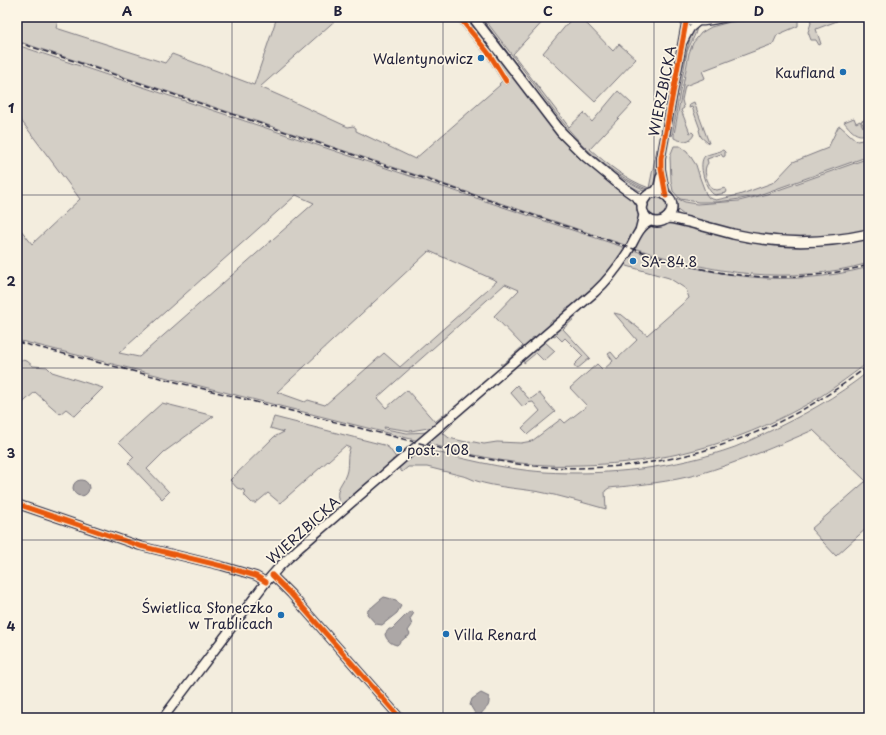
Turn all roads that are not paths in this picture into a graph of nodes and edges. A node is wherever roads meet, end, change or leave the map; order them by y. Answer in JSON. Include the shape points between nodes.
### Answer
{"nodes":[{"id":1,"x":460,"y":17,"type":"edge"},
{"id":2,"x":473,"y":17,"type":"edge"},
{"id":3,"x":678,"y":17,"type":"edge"},
{"id":4,"x":734,"y":17,"type":"edge"},
{"id":5,"x":687,"y":19,"type":"edge"},
{"id":6,"x":699,"y":22,"type":"junction"},
{"id":7,"x":683,"y":44,"type":"junction"},
{"id":8,"x":506,"y":81,"type":"dead end"},
{"id":9,"x":661,"y":169,"type":"junction"},
{"id":10,"x":607,"y":175,"type":"junction"},
{"id":11,"x":652,"y":194,"type":"junction"},
{"id":12,"x":666,"y":196,"type":"junction"},
{"id":13,"x":672,"y":207,"type":"junction"},
{"id":14,"x":643,"y":209,"type":"junction"},
{"id":15,"x":667,"y":218,"type":"junction"},
{"id":16,"x":651,"y":221,"type":"junction"},
{"id":17,"x":697,"y":224,"type":"junction"},
{"id":18,"x":638,"y":233,"type":"junction"},
{"id":19,"x":869,"y":234,"type":"edge"},
{"id":20,"x":17,"y":504,"type":"edge"},
{"id":21,"x":269,"y":578,"type":"junction"},
{"id":22,"x":164,"y":718,"type":"edge"},
{"id":23,"x":400,"y":718,"type":"edge"}],
"edges":[{"from":1,"to":8,"type":"street","via":[[488,51]]},
{"from":2,"to":10,"type":"main road","via":[[555,125]]},
{"from":3,"to":5,"type":"street"},
{"from":4,"to":6,"type":"street"},
{"from":5,"to":6,"type":"street"},
{"from":5,"to":7,"type":"street","name":"WIERZBICKA"},
{"from":6,"to":7,"type":"street","via":[[691,29]]},
{"from":7,"to":9,"type":"street","name":"WIERZBICKA"},
{"from":9,"to":11,"type":"street","name":"WIERZBICKA","via":[[659,183]]},
{"from":9,"to":12,"type":"street","name":"WIERZBICKA"},
{"from":10,"to":11,"type":"main road","via":[[641,194]]},
{"from":10,"to":14,"type":"main road","via":[[638,198]]},
{"from":11,"to":12,"type":"main road","via":[[661,193]]},
{"from":11,"to":14,"type":"main road","via":[[644,200]]},
{"from":12,"to":13,"type":"main road"},
{"from":13,"to":15,"type":"main road"},
{"from":13,"to":17,"type":"main road"},
{"from":14,"to":16,"type":"main road"},
{"from":14,"to":18,"type":"main road"},
{"from":15,"to":16,"type":"main road","via":[[660,222]]},
{"from":15,"to":17,"type":"main road"},
{"from":16,"to":18,"type":"main road"},
{"from":17,"to":19,"type":"main road","via":[[744,236],[789,241],[833,240]]},
{"from":18,"to":21,"type":"main road","name":"WIERZBICKA","via":[[620,262],[599,288],[299,548]]},
{"from":20,"to":21,"type":"street","via":[[133,543]]},
{"from":21,"to":22,"type":"main road","name":"WIERZBICKA"},
{"from":21,"to":23,"type":"street","via":[[291,594]]}]}
